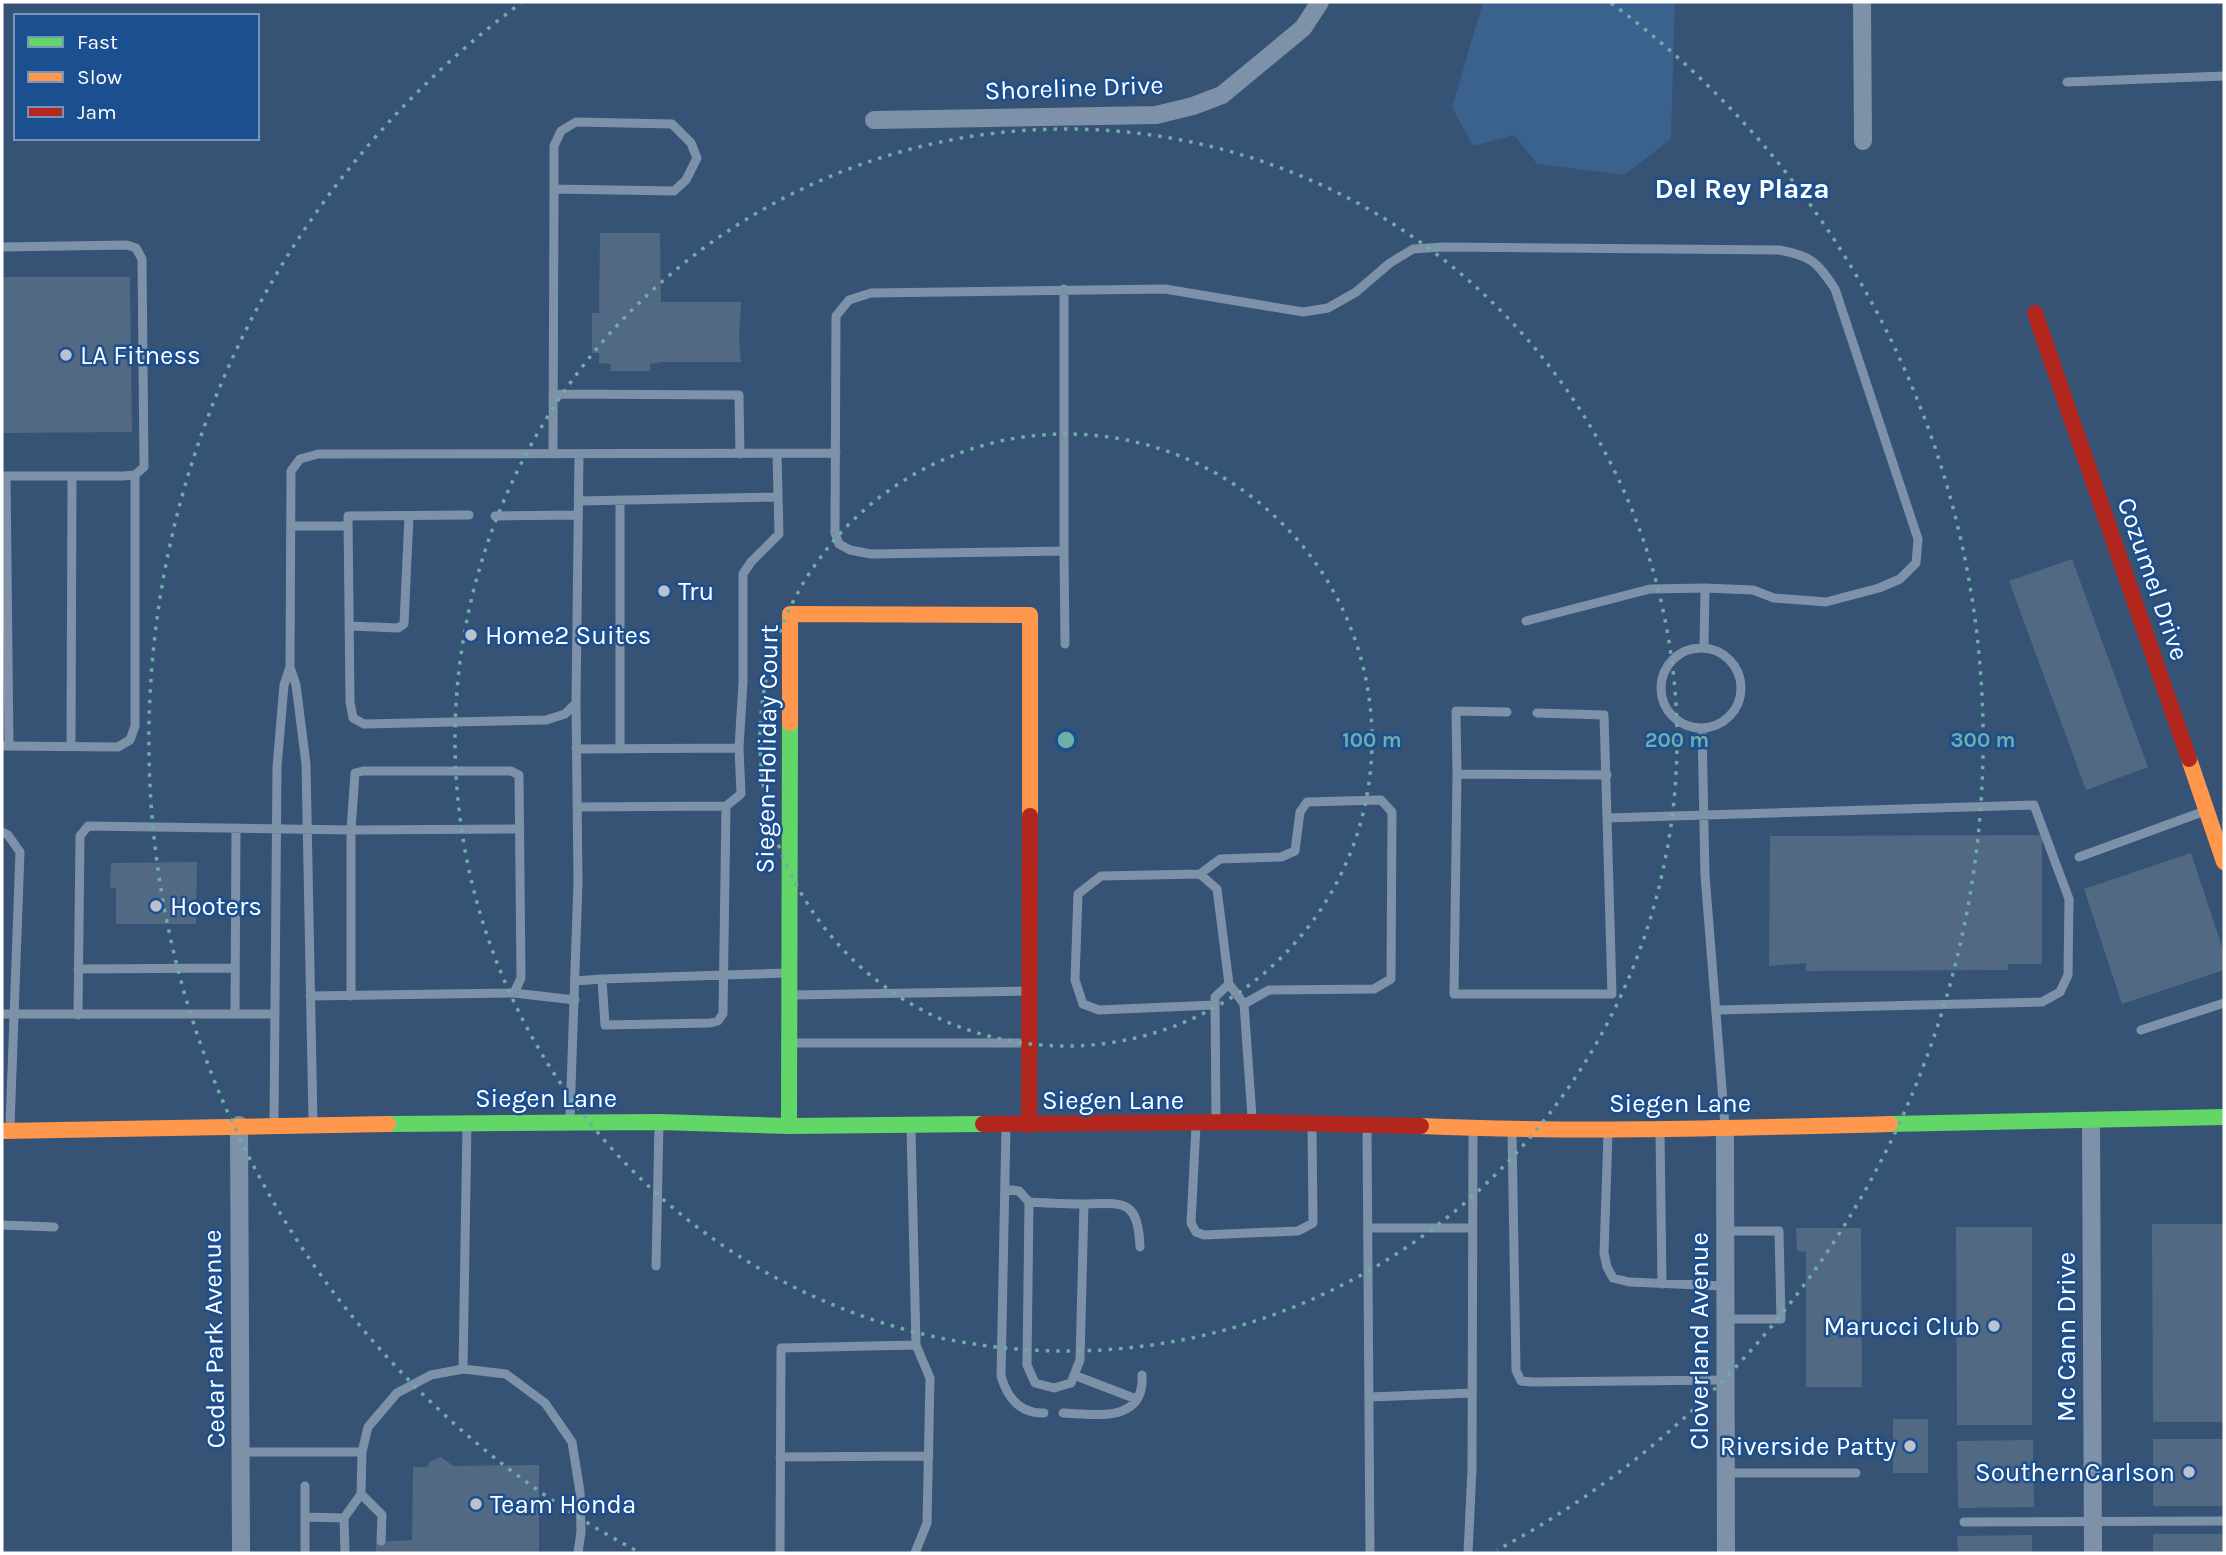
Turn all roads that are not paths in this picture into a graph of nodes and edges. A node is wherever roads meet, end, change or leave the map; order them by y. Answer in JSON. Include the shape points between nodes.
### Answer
{"nodes":[{"id":1,"x":1320,"y":2,"type":"edge"},
{"id":2,"x":1862,"y":2,"type":"edge"},
{"id":3,"x":2224,"y":76,"type":"edge"},
{"id":4,"x":2067,"y":82,"type":"dead end"},
{"id":5,"x":874,"y":120,"type":"dead end"},
{"id":6,"x":1863,"y":141,"type":"dead end"},
{"id":7,"x":554,"y":189,"type":"junction"},
{"id":8,"x":2,"y":247,"type":"edge"},
{"id":9,"x":1064,"y":289,"type":"junction"},
{"id":10,"x":2035,"y":313,"type":"dead end"},
{"id":11,"x":554,"y":394,"type":"junction"},
{"id":12,"x":836,"y":453,"type":"junction"},
{"id":13,"x":553,"y":454,"type":"junction"},
{"id":14,"x":579,"y":454,"type":"junction"},
{"id":15,"x":740,"y":454,"type":"junction"},
{"id":16,"x":777,"y":454,"type":"junction"},
{"id":17,"x":135,"y":475,"type":"junction"},
{"id":18,"x":4,"y":476,"type":"edge"},
{"id":19,"x":72,"y":476,"type":"junction"},
{"id":20,"x":778,"y":497,"type":"junction"},
{"id":21,"x":578,"y":500,"type":"junction"},
{"id":22,"x":620,"y":500,"type":"junction"},
{"id":23,"x":468,"y":515,"type":"dead end"},
{"id":24,"x":578,"y":515,"type":"junction"},
{"id":25,"x":409,"y":516,"type":"junction"},
{"id":26,"x":495,"y":516,"type":"dead end"},
{"id":27,"x":291,"y":526,"type":"junction"},
{"id":28,"x":348,"y":526,"type":"junction"},
{"id":29,"x":1064,"y":551,"type":"junction"},
{"id":30,"x":1704,"y":587,"type":"junction"},
{"id":31,"x":1526,"y":621,"type":"dead end"},
{"id":32,"x":349,"y":626,"type":"junction"},
{"id":33,"x":1065,"y":644,"type":"dead end"},
{"id":34,"x":1704,"y":647,"type":"junction"},
{"id":35,"x":290,"y":667,"type":"junction"},
{"id":36,"x":576,"y":700,"type":"junction"},
{"id":37,"x":1507,"y":712,"type":"dead end"},
{"id":38,"x":1537,"y":713,"type":"dead end"},
{"id":39,"x":1702,"y":729,"type":"junction"},
{"id":40,"x":6,"y":746,"type":"edge"},
{"id":41,"x":71,"y":746,"type":"junction"},
{"id":42,"x":740,"y":748,"type":"junction"},
{"id":43,"x":576,"y":749,"type":"junction"},
{"id":44,"x":620,"y":749,"type":"junction"},
{"id":45,"x":1457,"y":774,"type":"junction"},
{"id":46,"x":1607,"y":775,"type":"junction"},
{"id":47,"x":726,"y":806,"type":"junction"},
{"id":48,"x":577,"y":807,"type":"junction"},
{"id":49,"x":2207,"y":811,"type":"junction"},
{"id":50,"x":1703,"y":814,"type":"junction"},
{"id":51,"x":1607,"y":818,"type":"junction"},
{"id":52,"x":236,"y":828,"type":"junction"},
{"id":53,"x":520,"y":828,"type":"junction"},
{"id":54,"x":277,"y":829,"type":"junction"},
{"id":55,"x":306,"y":830,"type":"junction"},
{"id":56,"x":351,"y":830,"type":"junction"},
{"id":57,"x":2,"y":832,"type":"edge"},
{"id":58,"x":2079,"y":857,"type":"dead end"},
{"id":59,"x":2224,"y":862,"type":"edge"},
{"id":60,"x":1200,"y":874,"type":"junction"},
{"id":61,"x":235,"y":968,"type":"junction"},
{"id":62,"x":78,"y":969,"type":"junction"},
{"id":63,"x":789,"y":973,"type":"junction"},
{"id":64,"x":725,"y":975,"type":"junction"},
{"id":65,"x":602,"y":979,"type":"junction"},
{"id":66,"x":575,"y":981,"type":"junction"},
{"id":67,"x":1229,"y":984,"type":"junction"},
{"id":68,"x":1030,"y":991,"type":"junction"},
{"id":69,"x":514,"y":993,"type":"junction"},
{"id":70,"x":789,"y":995,"type":"junction"},
{"id":71,"x":310,"y":996,"type":"junction"},
{"id":72,"x":351,"y":996,"type":"junction"},
{"id":73,"x":575,"y":1000,"type":"junction"},
{"id":74,"x":2224,"y":1003,"type":"edge"},
{"id":75,"x":1244,"y":1004,"type":"junction"},
{"id":76,"x":1215,"y":1005,"type":"junction"},
{"id":77,"x":1716,"y":1010,"type":"junction"},
{"id":78,"x":2,"y":1014,"type":"edge"},
{"id":79,"x":15,"y":1014,"type":"junction"},
{"id":80,"x":235,"y":1014,"type":"junction"},
{"id":81,"x":275,"y":1014,"type":"junction"},
{"id":82,"x":78,"y":1015,"type":"junction"},
{"id":83,"x":2141,"y":1030,"type":"dead end"},
{"id":84,"x":789,"y":1043,"type":"junction"},
{"id":85,"x":1030,"y":1043,"type":"junction"},
{"id":86,"x":2224,"y":1117,"type":"edge"},
{"id":87,"x":2091,"y":1121,"type":"junction"},
{"id":88,"x":467,"y":1122,"type":"junction"},
{"id":89,"x":570,"y":1122,"type":"junction"},
{"id":90,"x":659,"y":1122,"type":"junction"},
{"id":91,"x":1252,"y":1122,"type":"junction"},
{"id":92,"x":1216,"y":1123,"type":"junction"},
{"id":93,"x":1312,"y":1123,"type":"junction"},
{"id":94,"x":1366,"y":1123,"type":"junction"},
{"id":95,"x":274,"y":1124,"type":"junction"},
{"id":96,"x":313,"y":1124,"type":"junction"},
{"id":97,"x":911,"y":1124,"type":"junction"},
{"id":98,"x":1196,"y":1124,"type":"junction"},
{"id":99,"x":239,"y":1125,"type":"junction"},
{"id":100,"x":1006,"y":1125,"type":"junction"},
{"id":101,"x":1029,"y":1125,"type":"junction"},
{"id":102,"x":789,"y":1126,"type":"junction"},
{"id":103,"x":1474,"y":1128,"type":"junction"},
{"id":104,"x":1512,"y":1128,"type":"junction"},
{"id":105,"x":1609,"y":1128,"type":"junction"},
{"id":106,"x":1660,"y":1128,"type":"junction"},
{"id":107,"x":1725,"y":1128,"type":"junction"},
{"id":108,"x":6,"y":1130,"type":"edge"},
{"id":109,"x":1005,"y":1189,"type":"junction"},
{"id":110,"x":1029,"y":1202,"type":"junction"},
{"id":111,"x":1084,"y":1204,"type":"junction"},
{"id":112,"x":2,"y":1225,"type":"edge"},
{"id":113,"x":54,"y":1227,"type":"dead end"},
{"id":114,"x":1369,"y":1228,"type":"junction"},
{"id":115,"x":1473,"y":1228,"type":"junction"},
{"id":116,"x":1725,"y":1231,"type":"junction"},
{"id":117,"x":1140,"y":1247,"type":"dead end"},
{"id":118,"x":656,"y":1266,"type":"dead end"},
{"id":119,"x":1662,"y":1284,"type":"junction"},
{"id":120,"x":1724,"y":1286,"type":"junction"},
{"id":121,"x":1724,"y":1319,"type":"junction"},
{"id":122,"x":916,"y":1345,"type":"junction"},
{"id":123,"x":463,"y":1369,"type":"junction"},
{"id":124,"x":1074,"y":1375,"type":"junction"},
{"id":125,"x":1142,"y":1375,"type":"dead end"},
{"id":126,"x":1724,"y":1380,"type":"junction"},
{"id":127,"x":1472,"y":1393,"type":"junction"},
{"id":128,"x":1370,"y":1397,"type":"junction"},
{"id":129,"x":1136,"y":1399,"type":"junction"},
{"id":130,"x":1044,"y":1413,"type":"dead end"},
{"id":131,"x":1063,"y":1413,"type":"dead end"},
{"id":132,"x":241,"y":1452,"type":"junction"},
{"id":133,"x":362,"y":1452,"type":"junction"},
{"id":134,"x":929,"y":1456,"type":"junction"},
{"id":135,"x":780,"y":1457,"type":"junction"},
{"id":136,"x":1725,"y":1473,"type":"junction"},
{"id":137,"x":1856,"y":1474,"type":"dead end"},
{"id":138,"x":305,"y":1486,"type":"dead end"},
{"id":139,"x":361,"y":1494,"type":"junction"},
{"id":140,"x":305,"y":1517,"type":"junction"},
{"id":141,"x":344,"y":1518,"type":"junction"},
{"id":142,"x":2093,"y":1521,"type":"junction"},
{"id":143,"x":2224,"y":1521,"type":"edge"},
{"id":144,"x":1964,"y":1522,"type":"dead end"},
{"id":145,"x":381,"y":1541,"type":"dead end"},
{"id":146,"x":241,"y":1553,"type":"edge"},
{"id":147,"x":305,"y":1553,"type":"edge"},
{"id":148,"x":345,"y":1553,"type":"edge"},
{"id":149,"x":578,"y":1553,"type":"edge"},
{"id":150,"x":780,"y":1553,"type":"edge"},
{"id":151,"x":915,"y":1553,"type":"edge"},
{"id":152,"x":1370,"y":1553,"type":"edge"},
{"id":153,"x":1468,"y":1553,"type":"edge"},
{"id":154,"x":1726,"y":1553,"type":"edge"},
{"id":155,"x":2094,"y":1553,"type":"edge"}],
"edges":[{"from":1,"to":5,"type":"street","name":"Shoreline Drive","via":[[1303,28],[1279,50],[1222,94],[1193,106],[1156,115]]},
{"from":2,"to":6,"type":"street"},
{"from":3,"to":4,"type":"lane"},
{"from":7,"to":7,"type":"lane","via":[[554,146],[561,131],[576,122],[672,124],[691,142],[697,158],[686,180],[674,191]]},
{"from":7,"to":11,"type":"lane"},
{"from":8,"to":17,"type":"lane","via":[[136,248],[142,259],[144,467]]},
{"from":9,"to":12,"type":"lane","via":[[871,293],[849,300],[836,316]]},
{"from":9,"to":29,"type":"lane"},
{"from":9,"to":30,"type":"lane","via":[[1165,289],[1303,312],[1328,308],[1413,250],[1779,250],[1804,255],[1822,269],[1835,289],[1918,539],[1916,563],[1900,579],[1826,602]]},
{"from":10,"to":49,"type":"main road","name":"Cozumel Drive"},
{"from":11,"to":13,"type":"lane"},
{"from":11,"to":15,"type":"lane","via":[[739,395]]},
{"from":12,"to":16,"type":"lane"},
{"from":12,"to":29,"type":"lane","via":[[835,533],[839,544],[850,550],[871,554]]},
{"from":13,"to":14,"type":"lane"},
{"from":13,"to":27,"type":"lane","via":[[318,454],[300,459],[291,471]]},
{"from":14,"to":15,"type":"lane"},
{"from":14,"to":21,"type":"lane"},
{"from":15,"to":16,"type":"lane"},
{"from":16,"to":20,"type":"lane"},
{"from":17,"to":19,"type":"lane"},
{"from":17,"to":41,"type":"lane","via":[[135,726],[130,740],[118,747]]},
{"from":18,"to":19,"type":"lane"},
{"from":18,"to":40,"type":"lane"},
{"from":19,"to":41,"type":"lane"},
{"from":20,"to":22,"type":"lane"},
{"from":20,"to":42,"type":"lane","via":[[779,534],[743,574]]},
{"from":21,"to":22,"type":"lane"},
{"from":21,"to":24,"type":"lane"},
{"from":22,"to":44,"type":"lane"},
{"from":23,"to":25,"type":"lane"},
{"from":24,"to":26,"type":"lane"},
{"from":24,"to":36,"type":"lane"},
{"from":25,"to":28,"type":"lane","via":[[348,516]]},
{"from":25,"to":32,"type":"lane","via":[[404,624],[398,628]]},
{"from":27,"to":28,"type":"lane"},
{"from":27,"to":35,"type":"lane"},
{"from":28,"to":32,"type":"lane"},
{"from":29,"to":33,"type":"lane"},
{"from":30,"to":31,"type":"lane","via":[[1650,589]]},
{"from":30,"to":34,"type":"lane"},
{"from":32,"to":36,"type":"lane","via":[[350,702],[353,718],[364,724],[546,720],[565,715]]},
{"from":34,"to":39,"type":"lane","via":[[1729,658],[1742,682],[1736,709],[1727,719]]},
{"from":34,"to":39,"type":"lane","via":[[1678,654],[1663,674],[1661,687],[1668,711],[1678,721]]},
{"from":35,"to":54,"type":"lane","via":[[284,685],[277,767]]},
{"from":35,"to":55,"type":"lane","via":[[306,764]]},
{"from":36,"to":43,"type":"lane"},
{"from":37,"to":45,"type":"lane","via":[[1456,711]]},
{"from":38,"to":46,"type":"lane","via":[[1604,715]]},
{"from":39,"to":50,"type":"lane"},
{"from":40,"to":41,"type":"lane"},
{"from":42,"to":44,"type":"lane"},
{"from":42,"to":47,"type":"lane","via":[[741,794]]},
{"from":43,"to":44,"type":"lane"},
{"from":43,"to":48,"type":"lane"},
{"from":45,"to":46,"type":"lane"},
{"from":45,"to":51,"type":"lane","via":[[1454,994],[1612,993]]},
{"from":46,"to":51,"type":"lane"},
{"from":47,"to":48,"type":"lane"},
{"from":47,"to":64,"type":"lane"},
{"from":48,"to":66,"type":"lane"},
{"from":49,"to":58,"type":"lane"},
{"from":49,"to":59,"type":"main road","name":"Cozumel Drive"},
{"from":50,"to":51,"type":"lane"},
{"from":50,"to":77,"type":"lane"},
{"from":50,"to":77,"type":"lane","via":[[2034,805],[2069,899],[2068,975],[2060,992],[2042,1002]]},
{"from":52,"to":54,"type":"lane"},
{"from":52,"to":61,"type":"lane"},
{"from":52,"to":62,"type":"lane","via":[[88,826],[79,836]]},
{"from":53,"to":56,"type":"lane"},
{"from":53,"to":56,"type":"lane","via":[[519,775],[511,771],[362,771],[355,773]]},
{"from":53,"to":69,"type":"lane","via":[[520,978]]},
{"from":54,"to":55,"type":"lane"},
{"from":54,"to":81,"type":"lane"},
{"from":55,"to":56,"type":"lane"},
{"from":55,"to":71,"type":"lane"},
{"from":56,"to":72,"type":"lane"},
{"from":57,"to":79,"type":"lane","via":[[20,852]]},
{"from":60,"to":67,"type":"lane","via":[[1217,889]]},
{"from":60,"to":75,"type":"lane","via":[[1220,859],[1281,857],[1295,851],[1300,813],[1307,802],[1381,800],[1392,812],[1391,979],[1374,989],[1269,990]]},
{"from":60,"to":76,"type":"lane","via":[[1101,876],[1078,894],[1075,980],[1083,1004],[1100,1010]]},
{"from":61,"to":62,"type":"lane"},
{"from":61,"to":80,"type":"lane"},
{"from":62,"to":82,"type":"lane"},
{"from":63,"to":64,"type":"lane"},
{"from":63,"to":68,"type":"main road","name":"Siegen-Holiday Court","via":[[790,614],[1030,615]]},
{"from":63,"to":70,"type":"main road","name":"Siegen-Holiday Court"},
{"from":64,"to":65,"type":"lane"},
{"from":64,"to":65,"type":"lane","via":[[723,1014],[710,1023],[605,1026]]},
{"from":65,"to":66,"type":"lane"},
{"from":66,"to":73,"type":"lane"},
{"from":67,"to":75,"type":"lane"},
{"from":67,"to":76,"type":"lane","via":[[1215,997]]},
{"from":68,"to":70,"type":"lane"},
{"from":68,"to":85,"type":"main road","name":"Siegen-Holiday Court"},
{"from":69,"to":72,"type":"lane"},
{"from":69,"to":73,"type":"lane"},
{"from":70,"to":84,"type":"main road","name":"Siegen-Holiday Court"},
{"from":71,"to":72,"type":"lane"},
{"from":71,"to":96,"type":"lane"},
{"from":73,"to":89,"type":"lane"},
{"from":74,"to":83,"type":"lane"},
{"from":75,"to":91,"type":"lane"},
{"from":76,"to":92,"type":"lane"},
{"from":77,"to":107,"type":"lane"},
{"from":78,"to":79,"type":"lane"},
{"from":79,"to":82,"type":"lane"},
{"from":79,"to":108,"type":"lane"},
{"from":80,"to":81,"type":"lane"},
{"from":80,"to":82,"type":"lane"},
{"from":81,"to":95,"type":"lane"},
{"from":84,"to":85,"type":"lane"},
{"from":84,"to":102,"type":"main road","name":"Siegen-Holiday Court"},
{"from":85,"to":101,"type":"main road","name":"Siegen-Holiday Court"},
{"from":86,"to":87,"type":"main road","name":"Siegen Lane"},
{"from":87,"to":107,"type":"main road","name":"Siegen Lane"},
{"from":87,"to":142,"type":"street","name":"Mc Cann Drive"},
{"from":88,"to":89,"type":"main road","name":"Siegen Lane"},
{"from":88,"to":96,"type":"main road","name":"Siegen Lane"},
{"from":88,"to":123,"type":"lane"},
{"from":89,"to":90,"type":"main road","name":"Siegen Lane"},
{"from":90,"to":102,"type":"main road","name":"Siegen Lane"},
{"from":90,"to":118,"type":"lane"},
{"from":91,"to":92,"type":"main road","name":"Siegen Lane"},
{"from":91,"to":93,"type":"main road","name":"Siegen Lane"},
{"from":92,"to":98,"type":"main road","name":"Siegen Lane"},
{"from":93,"to":94,"type":"main road","name":"Siegen Lane"},
{"from":93,"to":98,"type":"lane","via":[[1313,1223],[1298,1231],[1203,1235],[1191,1223]]},
{"from":94,"to":103,"type":"main road","name":"Siegen Lane"},
{"from":94,"to":114,"type":"lane"},
{"from":95,"to":96,"type":"main road","name":"Siegen Lane"},
{"from":95,"to":99,"type":"main road","name":"Siegen Lane"},
{"from":97,"to":100,"type":"main road","name":"Siegen Lane"},
{"from":97,"to":102,"type":"main road","name":"Siegen Lane"},
{"from":97,"to":122,"type":"lane"},
{"from":98,"to":101,"type":"main road","name":"Siegen Lane"},
{"from":99,"to":108,"type":"main road","name":"Siegen Lane"},
{"from":99,"to":132,"type":"street","name":"Cedar Park Avenue"},
{"from":100,"to":101,"type":"main road","name":"Siegen Lane"},
{"from":100,"to":109,"type":"lane"},
{"from":103,"to":104,"type":"main road","name":"Siegen Lane"},
{"from":103,"to":115,"type":"lane"},
{"from":104,"to":105,"type":"main road","name":"Siegen Lane"},
{"from":104,"to":126,"type":"lane","via":[[1516,1370],[1521,1381]]},
{"from":105,"to":106,"type":"main road","name":"Siegen Lane"},
{"from":105,"to":119,"type":"lane","via":[[1606,1267],[1613,1278]]},
{"from":106,"to":107,"type":"main road","name":"Siegen Lane"},
{"from":106,"to":119,"type":"lane"},
{"from":107,"to":116,"type":"street","name":"Cloverland Avenue"},
{"from":109,"to":110,"type":"lane","via":[[1019,1191]]},
{"from":109,"to":130,"type":"lane","via":[[1001,1377],[1010,1398],[1020,1407]]},
{"from":110,"to":111,"type":"lane"},
{"from":110,"to":124,"type":"lane","via":[[1027,1365],[1035,1383],[1054,1388],[1071,1383]]},
{"from":111,"to":117,"type":"lane","via":[[1115,1202],[1128,1208],[1139,1230]]},
{"from":111,"to":124,"type":"lane","via":[[1080,1360]]},
{"from":112,"to":113,"type":"lane"},
{"from":114,"to":115,"type":"lane"},
{"from":114,"to":128,"type":"lane"},
{"from":115,"to":127,"type":"lane"},
{"from":116,"to":120,"type":"street","name":"Cloverland Avenue"},
{"from":116,"to":121,"type":"lane","via":[[1779,1231],[1781,1319]]},
{"from":119,"to":120,"type":"lane"},
{"from":120,"to":121,"type":"street","name":"Cloverland Avenue"},
{"from":121,"to":126,"type":"street","name":"Cloverland Avenue"},
{"from":122,"to":134,"type":"lane","via":[[930,1378]]},
{"from":122,"to":135,"type":"lane","via":[[781,1348]]},
{"from":123,"to":133,"type":"lane","via":[[431,1375],[397,1393],[368,1427]]},
{"from":123,"to":149,"type":"lane","via":[[506,1374],[545,1403],[572,1442],[580,1492]]},
{"from":124,"to":129,"type":"lane"},
{"from":125,"to":129,"type":"lane"},
{"from":126,"to":136,"type":"street","name":"Cloverland Avenue"},
{"from":127,"to":128,"type":"lane"},
{"from":127,"to":153,"type":"lane"},
{"from":128,"to":152,"type":"lane"},
{"from":129,"to":131,"type":"lane","via":[[1119,1414]]},
{"from":132,"to":133,"type":"lane"},
{"from":132,"to":146,"type":"street","name":"Cedar Park Avenue"},
{"from":133,"to":139,"type":"lane"},
{"from":134,"to":135,"type":"lane"},
{"from":134,"to":151,"type":"lane","via":[[927,1523]]},
{"from":135,"to":150,"type":"lane"},
{"from":136,"to":137,"type":"lane"},
{"from":136,"to":154,"type":"street","name":"Cloverland Avenue"},
{"from":138,"to":140,"type":"lane"},
{"from":139,"to":141,"type":"lane"},
{"from":139,"to":145,"type":"lane","via":[[382,1516]]},
{"from":140,"to":141,"type":"lane"},
{"from":140,"to":147,"type":"lane"},
{"from":141,"to":148,"type":"lane"},
{"from":142,"to":143,"type":"lane"},
{"from":142,"to":144,"type":"lane"},
{"from":142,"to":155,"type":"street","name":"Mc Cann Drive"}]}
